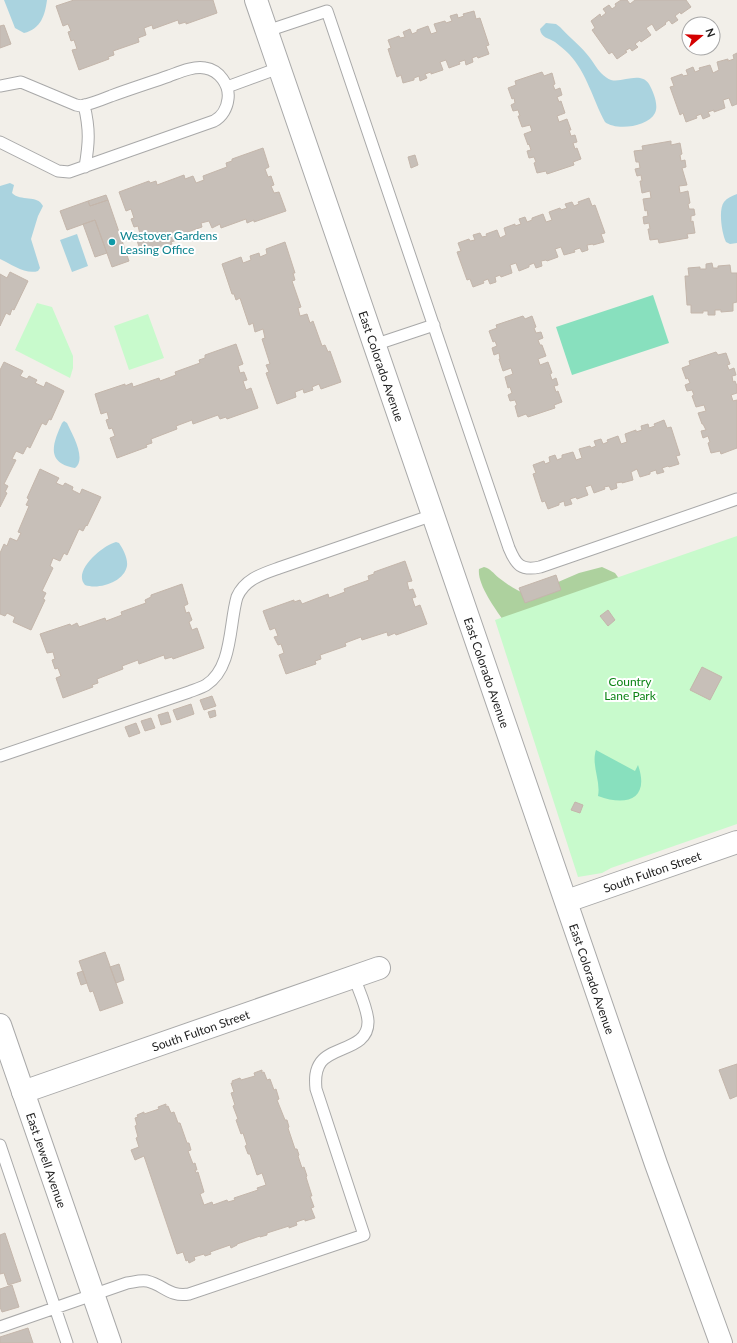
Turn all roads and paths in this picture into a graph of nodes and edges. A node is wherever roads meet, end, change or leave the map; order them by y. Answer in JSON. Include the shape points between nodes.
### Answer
{"nodes":[{"id":1,"x":256,"y":0,"type":"edge"},
{"id":2,"x":267,"y":31,"type":"junction"},
{"id":3,"x":279,"y":68,"type":"junction"},
{"id":4,"x":0,"y":86,"type":"edge"},
{"id":5,"x":227,"y":86,"type":"junction"},
{"id":6,"x":84,"y":105,"type":"junction"},
{"id":7,"x":0,"y":142,"type":"edge"},
{"id":8,"x":85,"y":167,"type":"junction"},
{"id":9,"x":434,"y":325,"type":"junction"},
{"id":10,"x":374,"y":345,"type":"junction"},
{"id":11,"x":737,"y":499,"type":"edge"},
{"id":12,"x":433,"y":515,"type":"junction"},
{"id":13,"x":0,"y":756,"type":"edge"},
{"id":14,"x":737,"y":842,"type":"edge"},
{"id":15,"x":567,"y":901,"type":"junction"},
{"id":16,"x":379,"y":968,"type":"dead end"},
{"id":17,"x":354,"y":977,"type":"junction"},
{"id":18,"x":0,"y":1025,"type":"edge"},
{"id":19,"x":23,"y":1092,"type":"junction"},
{"id":20,"x":0,"y":1145,"type":"edge"},
{"id":21,"x":93,"y":1295,"type":"junction"},
{"id":22,"x":56,"y":1309,"type":"junction"},
{"id":23,"x":0,"y":1327,"type":"edge"},
{"id":24,"x":67,"y":1343,"type":"edge"},
{"id":25,"x":110,"y":1343,"type":"edge"},
{"id":26,"x":721,"y":1343,"type":"edge"}],
"edges":[{"from":1,"to":2,"type":"street","name":"East Colorado Avenue"},
{"from":2,"to":3,"type":"street","name":"East Colorado Avenue"},
{"from":2,"to":9,"type":"lane","via":[[327,11]]},
{"from":3,"to":5,"type":"lane"},
{"from":3,"to":10,"type":"street","name":"East Colorado Avenue"},
{"from":4,"to":6,"type":"lane","via":[[22,82],[76,105]]},
{"from":5,"to":6,"type":"lane","via":[[214,71],[198,68]]},
{"from":5,"to":8,"type":"lane","via":[[227,106],[218,119]]},
{"from":6,"to":8,"type":"lane","via":[[89,130]]},
{"from":7,"to":8,"type":"lane","via":[[62,172]]},
{"from":9,"to":10,"type":"lane"},
{"from":9,"to":11,"type":"lane","via":[[509,548],[515,561],[522,567],[531,569],[546,565]]},
{"from":10,"to":12,"type":"street","name":"East Colorado Avenue"},
{"from":12,"to":13,"type":"lane","via":[[273,570],[249,581],[237,597],[222,666],[205,685]]},
{"from":12,"to":15,"type":"street","name":"East Colorado Avenue"},
{"from":14,"to":15,"type":"street","name":"South Fulton Street"},
{"from":15,"to":26,"type":"street","name":"East Colorado Avenue","via":[[656,1164]]},
{"from":16,"to":17,"type":"street","name":"South Fulton Street"},
{"from":17,"to":19,"type":"street","name":"South Fulton Street"},
{"from":17,"to":21,"type":"lane","via":[[368,1022],[366,1030],[355,1044],[322,1061],[315,1079],[316,1089],[364,1234],[190,1294],[172,1293],[148,1281],[140,1280]]},
{"from":18,"to":19,"type":"street","name":"East Jewell Avenue"},
{"from":19,"to":21,"type":"street","name":"East Jewell Avenue"},
{"from":20,"to":22,"type":"lane"},
{"from":21,"to":22,"type":"lane"},
{"from":21,"to":25,"type":"street","name":"East Jewell Avenue"},
{"from":22,"to":23,"type":"lane"},
{"from":22,"to":24,"type":"lane"}]}
